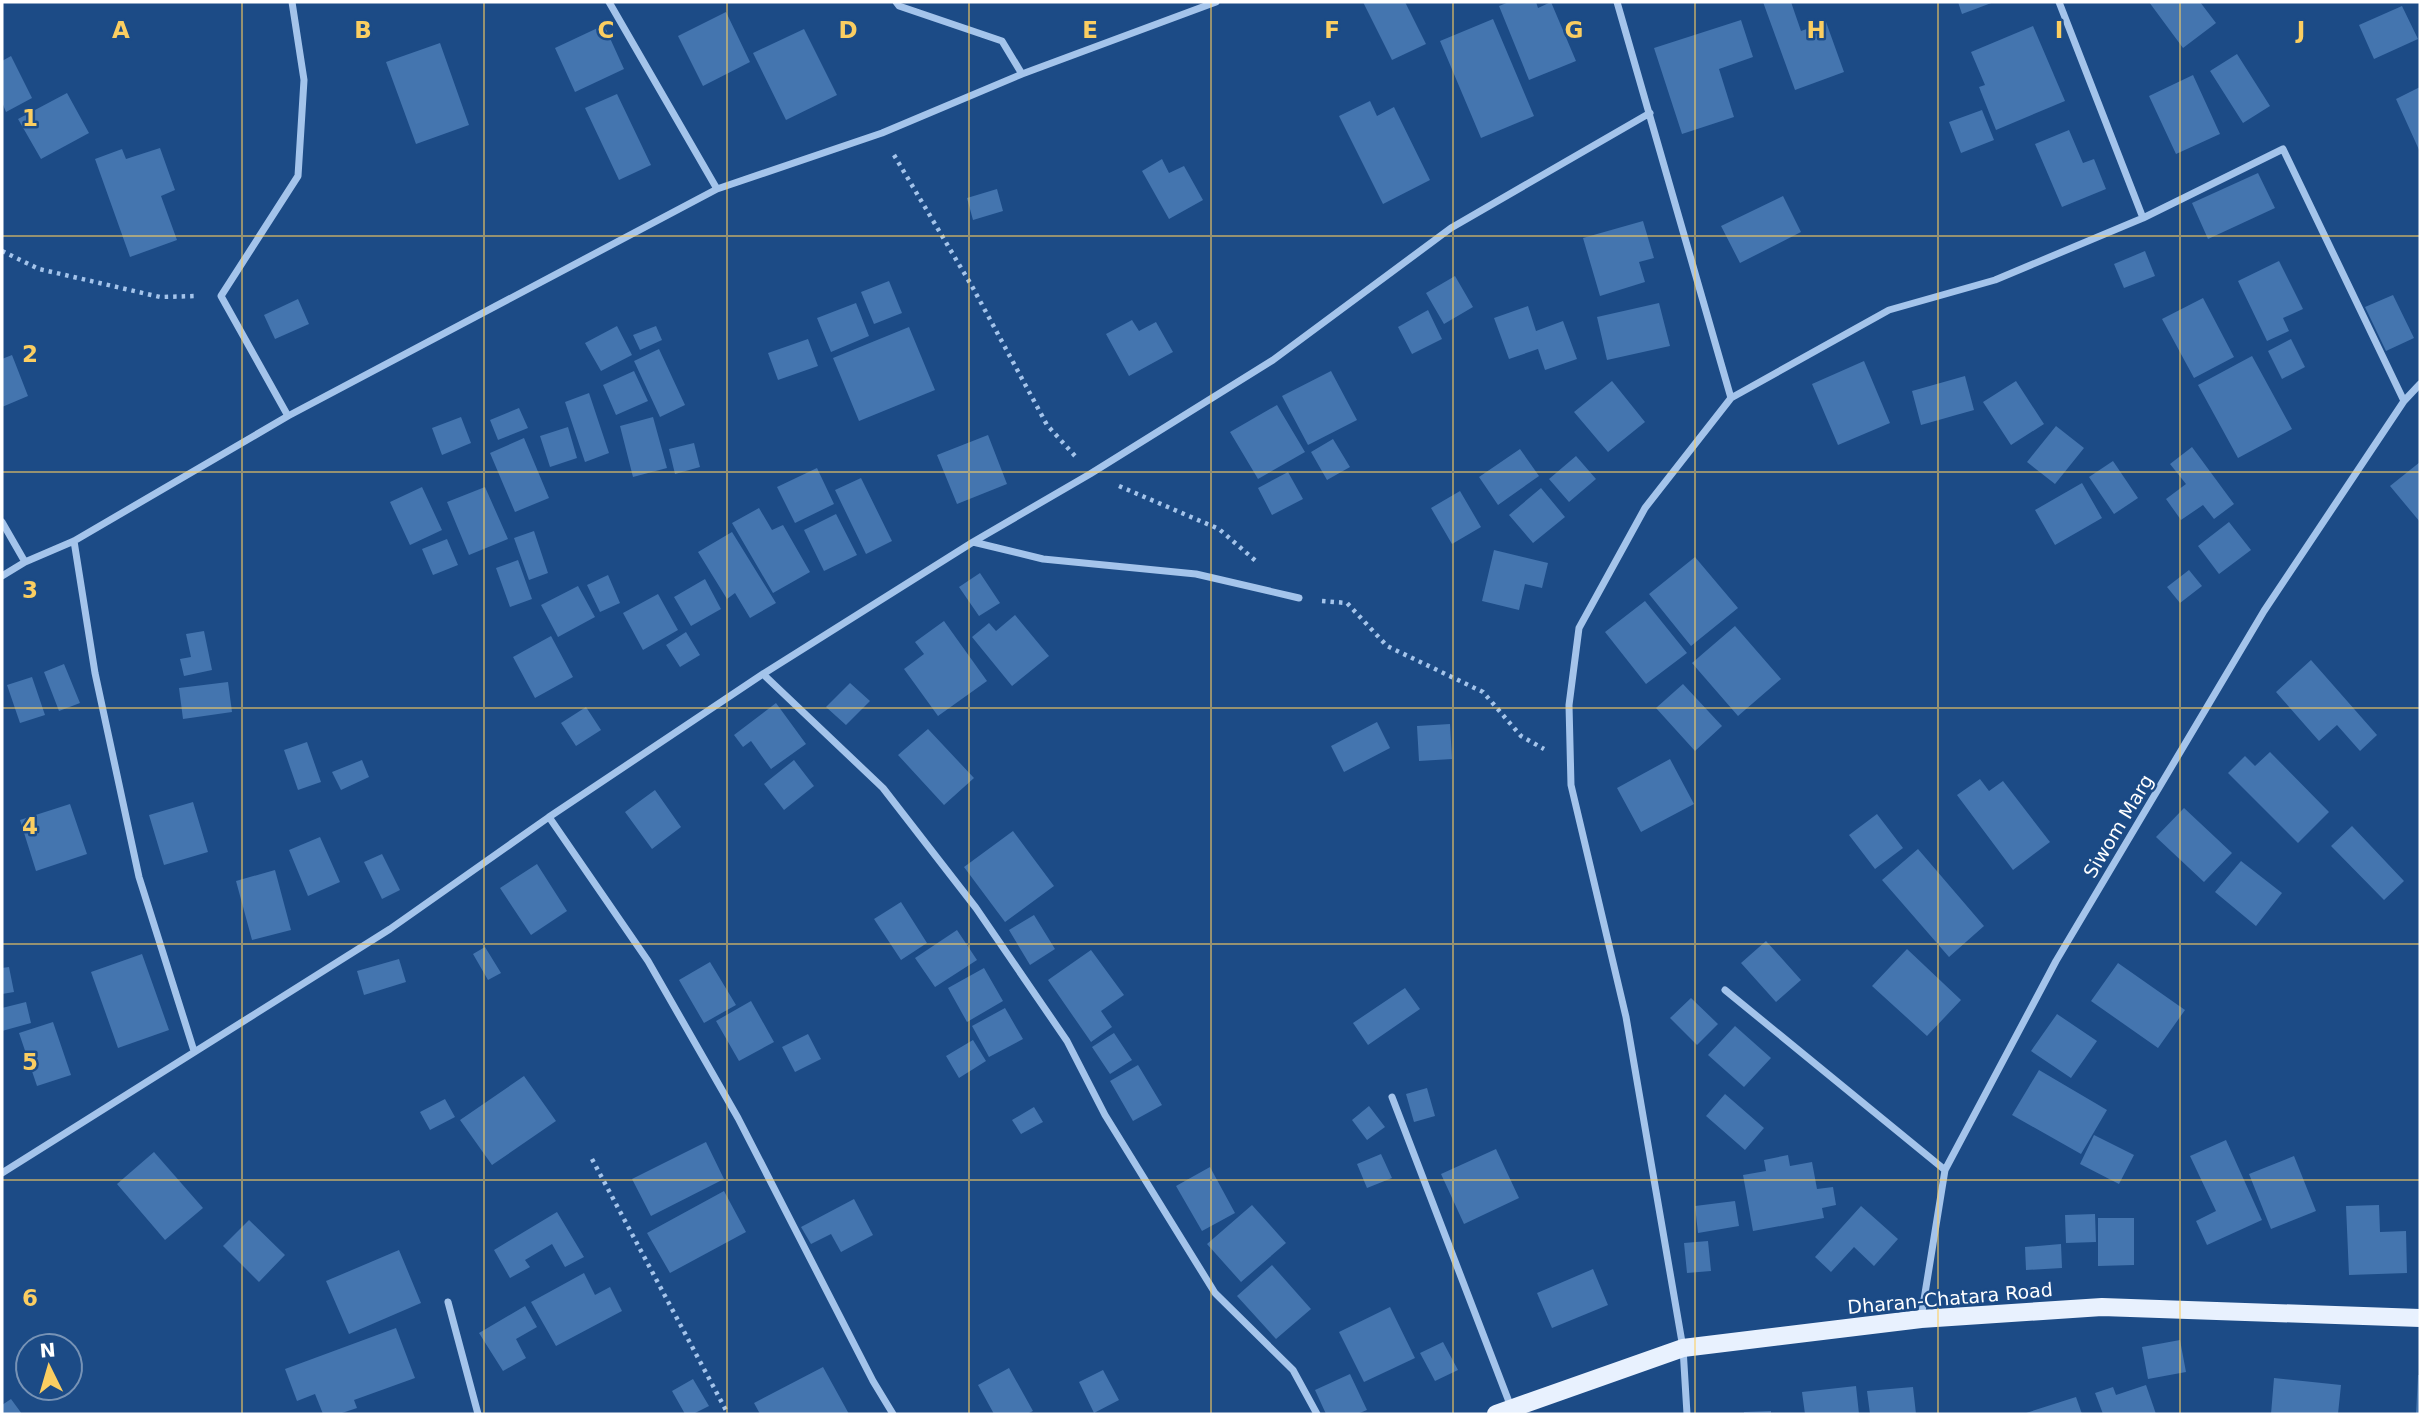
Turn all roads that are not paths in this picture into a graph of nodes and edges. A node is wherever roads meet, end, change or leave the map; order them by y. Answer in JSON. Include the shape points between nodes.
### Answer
{"nodes":[{"id":1,"x":292,"y":2,"type":"edge"},
{"id":2,"x":609,"y":2,"type":"edge"},
{"id":3,"x":896,"y":2,"type":"edge"},
{"id":4,"x":1216,"y":2,"type":"edge"},
{"id":5,"x":1617,"y":2,"type":"edge"},
{"id":6,"x":2059,"y":2,"type":"edge"},
{"id":7,"x":1022,"y":74,"type":"junction"},
{"id":8,"x":1650,"y":113,"type":"junction"},
{"id":9,"x":717,"y":189,"type":"junction"},
{"id":10,"x":2143,"y":218,"type":"junction"},
{"id":11,"x":2420,"y":384,"type":"edge"},
{"id":12,"x":1731,"y":398,"type":"junction"},
{"id":13,"x":2404,"y":401,"type":"junction"},
{"id":14,"x":288,"y":416,"type":"junction"},
{"id":15,"x":2,"y":522,"type":"edge"},
{"id":16,"x":74,"y":541,"type":"junction"},
{"id":17,"x":973,"y":541,"type":"junction"},
{"id":18,"x":25,"y":562,"type":"junction"},
{"id":19,"x":2,"y":576,"type":"edge"},
{"id":20,"x":1299,"y":598,"type":"road end"},
{"id":21,"x":763,"y":674,"type":"junction"},
{"id":22,"x":549,"y":817,"type":"junction"},
{"id":23,"x":1725,"y":990,"type":"dead end"},
{"id":24,"x":194,"y":1051,"type":"junction"},
{"id":25,"x":1392,"y":1097,"type":"dead end"},
{"id":26,"x":1945,"y":1170,"type":"junction"},
{"id":27,"x":2,"y":1173,"type":"edge"},
{"id":28,"x":448,"y":1302,"type":"dead end"},
{"id":29,"x":2420,"y":1318,"type":"edge"},
{"id":30,"x":1921,"y":1319,"type":"junction"},
{"id":31,"x":1683,"y":1348,"type":"junction"},
{"id":32,"x":1504,"y":1411,"type":"edge"},
{"id":33,"x":478,"y":1414,"type":"edge"},
{"id":34,"x":893,"y":1414,"type":"edge"},
{"id":35,"x":1317,"y":1414,"type":"edge"},
{"id":36,"x":1687,"y":1414,"type":"edge"}],
"edges":[{"from":1,"to":14,"type":"street","via":[[304,80],[298,176],[221,296]]},
{"from":2,"to":9,"type":"street"},
{"from":3,"to":7,"type":"street","via":[[1002,41]]},
{"from":4,"to":7,"type":"street"},
{"from":5,"to":8,"type":"street"},
{"from":6,"to":10,"type":"street"},
{"from":7,"to":9,"type":"street","via":[[882,133]]},
{"from":8,"to":12,"type":"street"},
{"from":8,"to":17,"type":"street","via":[[1451,228],[1273,360]]},
{"from":9,"to":14,"type":"street"},
{"from":10,"to":12,"type":"street","via":[[1996,280],[1889,310]]},
{"from":10,"to":13,"type":"street","via":[[2283,149]]},
{"from":11,"to":13,"type":"street","name":"Siwom Marg"},
{"from":12,"to":31,"type":"street","via":[[1645,508],[1578,628],[1569,705],[1571,785],[1626,1017]]},
{"from":13,"to":26,"type":"street","name":"Siwom Marg","via":[[2243,646],[2056,961]]},
{"from":14,"to":16,"type":"street"},
{"from":15,"to":18,"type":"street"},
{"from":16,"to":18,"type":"street"},
{"from":16,"to":24,"type":"street","via":[[95,673],[139,877]]},
{"from":17,"to":20,"type":"street","via":[[1043,559],[1196,574]]},
{"from":17,"to":21,"type":"street"},
{"from":18,"to":19,"type":"street"},
{"from":21,"to":22,"type":"street"},
{"from":21,"to":35,"type":"street","via":[[883,788],[976,908],[1068,1041],[1105,1115],[1215,1293],[1293,1370]]},
{"from":22,"to":24,"type":"street","via":[[390,929]]},
{"from":22,"to":34,"type":"street","via":[[662,985],[738,1118]]},
{"from":23,"to":26,"type":"street"},
{"from":24,"to":27,"type":"street"},
{"from":25,"to":32,"type":"street"},
{"from":26,"to":30,"type":"street","name":"Siwom Marg"},
{"from":28,"to":33,"type":"street"},
{"from":29,"to":30,"type":"main road","name":"Dharan-Chatara Road","via":[[2102,1307]]},
{"from":30,"to":31,"type":"main road","name":"Dharan-Chatara Road"},
{"from":31,"to":32,"type":"main road","name":"Dharan-Chatara Road"},
{"from":31,"to":36,"type":"street"}]}
